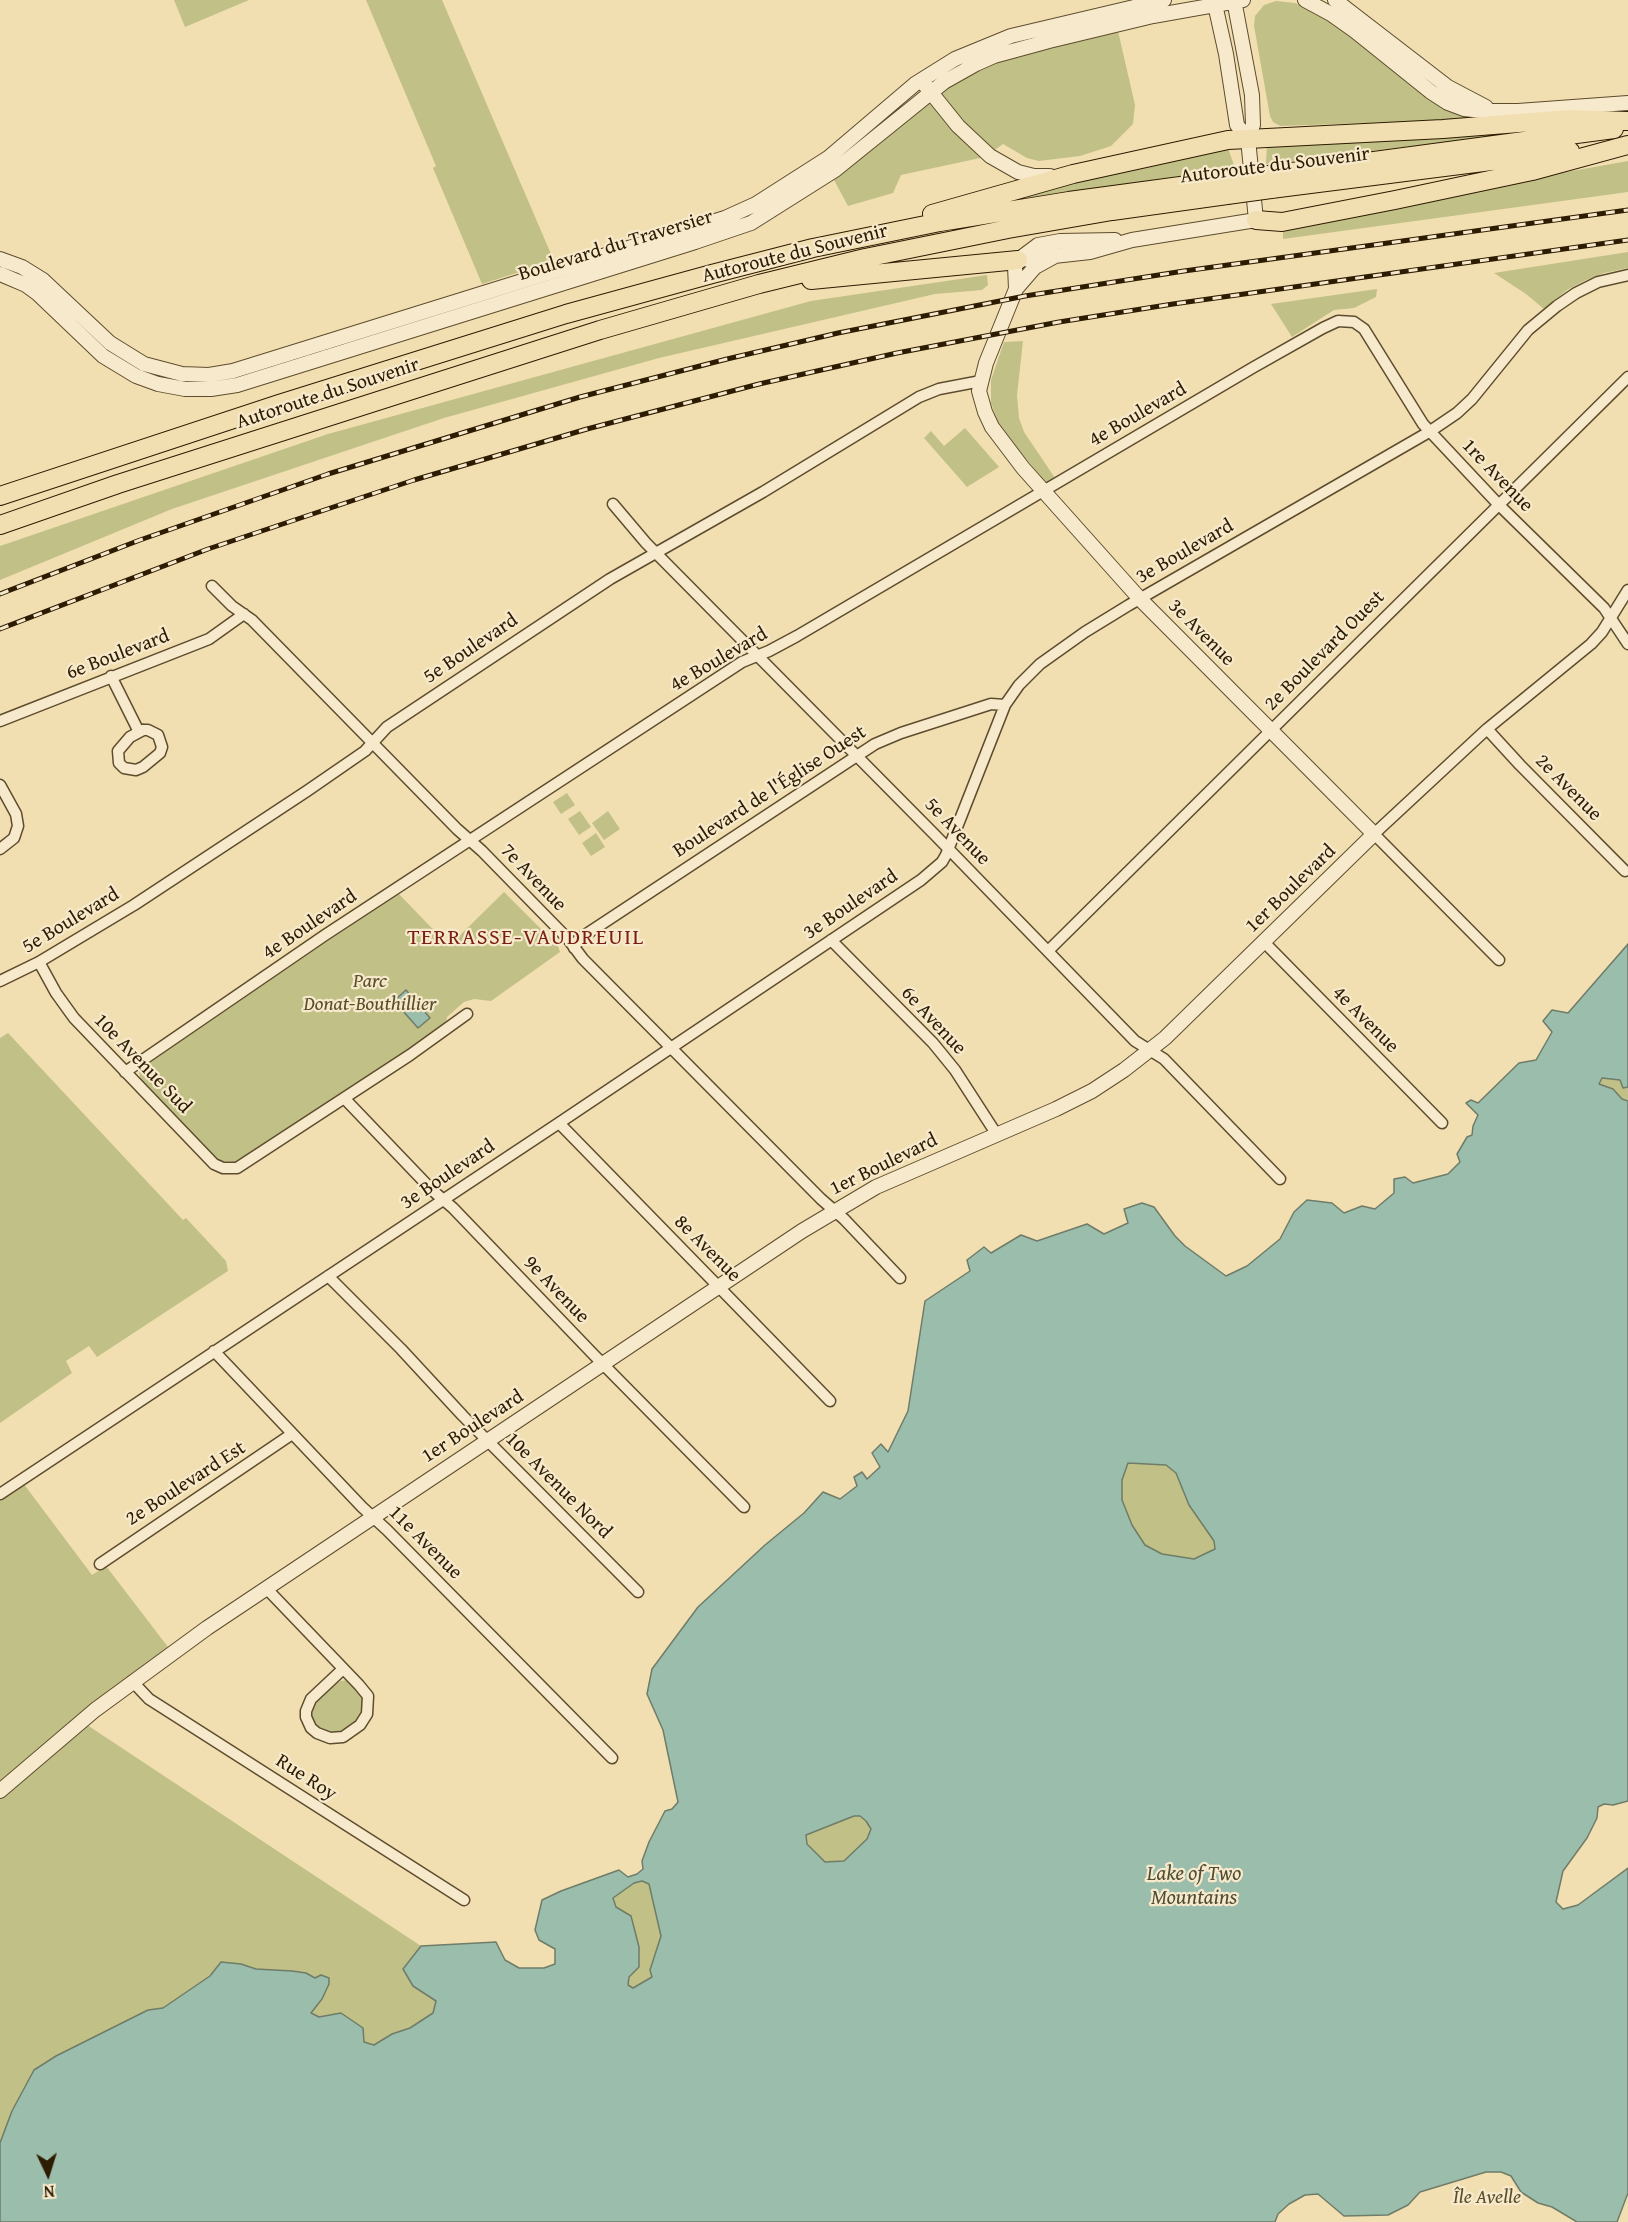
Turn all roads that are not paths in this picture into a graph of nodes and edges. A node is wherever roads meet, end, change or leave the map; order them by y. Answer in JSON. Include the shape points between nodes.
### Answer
{"nodes":[{"id":1,"x":1164,"y":0,"type":"edge"},
{"id":2,"x":1237,"y":0,"type":"edge"},
{"id":3,"x":1305,"y":0,"type":"edge"},
{"id":4,"x":1335,"y":0,"type":"edge"},
{"id":5,"x":1215,"y":2,"type":"edge"},
{"id":6,"x":918,"y":82,"type":"junction"},
{"id":7,"x":930,"y":92,"type":"junction"},
{"id":8,"x":1628,"y":103,"type":"edge"},
{"id":9,"x":1500,"y":111,"type":"junction"},
{"id":10,"x":1628,"y":121,"type":"edge"},
{"id":11,"x":1628,"y":127,"type":"edge"},
{"id":12,"x":1248,"y":139,"type":"junction"},
{"id":13,"x":1628,"y":144,"type":"edge"},
{"id":14,"x":1073,"y":174,"type":"junction"},
{"id":15,"x":1270,"y":182,"type":"junction"},
{"id":16,"x":1226,"y":188,"type":"junction"},
{"id":17,"x":1256,"y":220,"type":"junction"},
{"id":18,"x":1132,"y":240,"type":"junction"},
{"id":19,"x":836,"y":243,"type":"junction"},
{"id":20,"x":1055,"y":256,"type":"junction"},
{"id":21,"x":0,"y":259,"type":"edge"},
{"id":22,"x":1018,"y":260,"type":"junction"},
{"id":23,"x":0,"y":274,"type":"edge"},
{"id":24,"x":1628,"y":275,"type":"edge"},
{"id":25,"x":759,"y":285,"type":"junction"},
{"id":26,"x":1017,"y":289,"type":"junction"},
{"id":27,"x":77,"y":321,"type":"junction"},
{"id":28,"x":1354,"y":322,"type":"joint"},
{"id":29,"x":1628,"y":377,"type":"edge"},
{"id":30,"x":981,"y":381,"type":"junction"},
{"id":31,"x":1430,"y":432,"type":"junction"},
{"id":32,"x":1044,"y":490,"type":"junction"},
{"id":33,"x":0,"y":496,"type":"edge"},
{"id":34,"x":613,"y":504,"type":"dead end"},
{"id":35,"x":1499,"y":505,"type":"junction"},
{"id":36,"x":0,"y":525,"type":"edge"},
{"id":37,"x":657,"y":553,"type":"junction"},
{"id":38,"x":212,"y":586,"type":"dead end"},
{"id":39,"x":1628,"y":590,"type":"edge"},
{"id":40,"x":1140,"y":599,"type":"junction"},
{"id":41,"x":244,"y":614,"type":"junction"},
{"id":42,"x":1610,"y":618,"type":"junction"},
{"id":43,"x":1628,"y":644,"type":"edge"},
{"id":44,"x":757,"y":656,"type":"junction"},
{"id":45,"x":111,"y":676,"type":"junction"},
{"id":46,"x":1005,"y":705,"type":"junction"},
{"id":47,"x":0,"y":721,"type":"edge"},
{"id":48,"x":1487,"y":729,"type":"junction"},
{"id":49,"x":1270,"y":731,"type":"junction"},
{"id":50,"x":139,"y":732,"type":"dead end"},
{"id":51,"x":374,"y":742,"type":"junction"},
{"id":52,"x":856,"y":755,"type":"junction"},
{"id":53,"x":0,"y":785,"type":"edge"},
{"id":54,"x":1374,"y":834,"type":"junction"},
{"id":55,"x":469,"y":840,"type":"junction"},
{"id":56,"x":0,"y":849,"type":"edge"},
{"id":57,"x":949,"y":849,"type":"junction"},
{"id":58,"x":1625,"y":871,"type":"dead end"},
{"id":59,"x":831,"y":940,"type":"junction"},
{"id":60,"x":1264,"y":942,"type":"junction"},
{"id":61,"x":574,"y":948,"type":"junction"},
{"id":62,"x":1049,"y":951,"type":"junction"},
{"id":63,"x":1498,"y":960,"type":"dead end"},
{"id":64,"x":39,"y":962,"type":"junction"},
{"id":65,"x":0,"y":981,"type":"edge"},
{"id":66,"x":467,"y":1014,"type":"dead end"},
{"id":67,"x":672,"y":1047,"type":"junction"},
{"id":68,"x":1150,"y":1050,"type":"junction"},
{"id":69,"x":125,"y":1072,"type":"junction"},
{"id":70,"x":344,"y":1098,"type":"junction"},
{"id":71,"x":559,"y":1123,"type":"junction"},
{"id":72,"x":1442,"y":1123,"type":"dead end"},
{"id":73,"x":998,"y":1135,"type":"junction"},
{"id":74,"x":1280,"y":1179,"type":"dead end"},
{"id":75,"x":443,"y":1199,"type":"junction"},
{"id":76,"x":834,"y":1211,"type":"junction"},
{"id":77,"x":328,"y":1276,"type":"junction"},
{"id":78,"x":900,"y":1278,"type":"dead end"},
{"id":79,"x":718,"y":1287,"type":"junction"},
{"id":80,"x":214,"y":1351,"type":"junction"},
{"id":81,"x":604,"y":1364,"type":"junction"},
{"id":82,"x":830,"y":1401,"type":"dead end"},
{"id":83,"x":292,"y":1434,"type":"junction"},
{"id":84,"x":488,"y":1441,"type":"junction"},
{"id":85,"x":0,"y":1494,"type":"edge"},
{"id":86,"x":744,"y":1507,"type":"dead end"},
{"id":87,"x":373,"y":1516,"type":"junction"},
{"id":88,"x":100,"y":1564,"type":"dead end"},
{"id":89,"x":266,"y":1588,"type":"junction"},
{"id":90,"x":638,"y":1592,"type":"dead end"},
{"id":91,"x":343,"y":1669,"type":"junction"},
{"id":92,"x":132,"y":1681,"type":"junction"},
{"id":93,"x":612,"y":1758,"type":"dead end"},
{"id":94,"x":0,"y":1791,"type":"edge"},
{"id":95,"x":464,"y":1900,"type":"dead end"}],
"edges":[{"from":1,"to":6,"type":"street","name":"Boulevard du Traversier","via":[[1011,36],[963,55]]},
{"from":2,"to":5,"type":"street","name":"Boulevard du Traversier"},
{"from":2,"to":12,"type":"street","via":[[1252,94],[1253,125]]},
{"from":3,"to":9,"type":"street","via":[[1331,14],[1440,98],[1464,109]]},
{"from":4,"to":9,"type":"street","via":[[1448,87]]},
{"from":5,"to":7,"type":"street","name":"Boulevard du Traversier","via":[[1015,50],[976,64]]},
{"from":5,"to":12,"type":"street","via":[[1237,126]]},
{"from":6,"to":7,"type":"street"},
{"from":6,"to":27,"type":"street","name":"Boulevard du Traversier","via":[[828,159],[740,212],[246,368],[196,375],[157,369],[121,351]]},
{"from":7,"to":14,"type":"street","via":[[966,134],[999,162],[1034,176]]},
{"from":7,"to":27,"type":"street","name":"Boulevard du Traversier","via":[[835,170],[751,223],[237,385],[184,389],[146,380],[103,356]]},
{"from":8,"to":9,"type":"street"},
{"from":10,"to":12,"type":"highway","via":[[1569,119]]},
{"from":11,"to":15,"type":"highway","name":"Autoroute du Souvenir"},
{"from":12,"to":14,"type":"highway"},
{"from":12,"to":17,"type":"street"},
{"from":13,"to":15,"type":"highway","name":"Autoroute du Souvenir"},
{"from":13,"to":17,"type":"highway","via":[[1532,171],[1324,214],[1279,222]]},
{"from":14,"to":19,"type":"highway"},
{"from":15,"to":16,"type":"highway","name":"Autoroute du Souvenir","bridge":true},
{"from":16,"to":19,"type":"highway","name":"Autoroute du Souvenir","via":[[1032,206]]},
{"from":16,"to":25,"type":"highway","name":"Autoroute du Souvenir","via":[[846,262]]},
{"from":17,"to":18,"type":"street","name":"3e Avenue"},
{"from":18,"to":20,"type":"street","name":"3e Avenue","via":[[1090,252]]},
{"from":18,"to":22,"type":"street","name":"3e Avenue","via":[[1046,242],[1031,248]]},
{"from":19,"to":33,"type":"highway","name":"Autoroute du Souvenir","via":[[566,314]]},
{"from":20,"to":22,"type":"street","name":"3e Avenue"},
{"from":20,"to":26,"type":"street","name":"3e Avenue","via":[[1035,267]]},
{"from":21,"to":27,"type":"street","name":"Boulevard du Traversier","via":[[51,286]]},
{"from":22,"to":25,"type":"highway"},
{"from":22,"to":26,"type":"street","name":"3e Avenue"},
{"from":23,"to":27,"type":"street","name":"Boulevard du Traversier","via":[[26,285]]},
{"from":24,"to":31,"type":"street","name":"3e Boulevard","via":[[1599,282],[1557,306],[1528,330],[1472,399]]},
{"from":25,"to":36,"type":"highway","name":"Autoroute du Souvenir","via":[[591,333]]},
{"from":26,"to":30,"type":"street","name":"3e Avenue"},
{"from":28,"to":31,"type":"street","name":"1re Avenue","via":[[1364,329]]},
{"from":28,"to":32,"type":"street","name":"4e Boulevard","via":[[1338,321],[1323,328]]},
{"from":29,"to":35,"type":"street","name":"2e Boulevard Ouest"},
{"from":30,"to":32,"type":"street","name":"3e Avenue","via":[[980,398],[992,428]]},
{"from":30,"to":37,"type":"street","name":"5e Boulevard","via":[[919,397]]},
{"from":31,"to":35,"type":"street","name":"1re Avenue"},
{"from":31,"to":40,"type":"street","name":"3e Boulevard"},
{"from":32,"to":40,"type":"street","name":"3e Avenue"},
{"from":32,"to":44,"type":"street","name":"4e Boulevard"},
{"from":34,"to":37,"type":"street","name":"5e Avenue"},
{"from":35,"to":42,"type":"street","name":"1re Avenue"},
{"from":35,"to":49,"type":"street","name":"2e Boulevard Ouest"},
{"from":37,"to":44,"type":"street","name":"5e Avenue"},
{"from":37,"to":51,"type":"street","name":"5e Boulevard","via":[[505,648],[387,727]]},
{"from":38,"to":41,"type":"street","name":"7e Avenue"},
{"from":39,"to":42,"type":"street","name":"1er Boulevard"},
{"from":40,"to":46,"type":"street","name":"3e Boulevard","via":[[1040,664],[1018,685]]},
{"from":40,"to":49,"type":"street","name":"3e Avenue"},
{"from":41,"to":45,"type":"street","name":"6e Boulevard","via":[[209,639]]},
{"from":41,"to":51,"type":"street","name":"7e Avenue"},
{"from":42,"to":43,"type":"street","name":"1re Avenue"},
{"from":42,"to":48,"type":"street","name":"1er Boulevard","via":[[1599,636],[1579,655]]},
{"from":44,"to":52,"type":"street","name":"5e Avenue"},
{"from":44,"to":55,"type":"street","name":"4e Boulevard","via":[[742,662]]},
{"from":45,"to":47,"type":"street","name":"6e Boulevard"},
{"from":45,"to":50,"type":"street"},
{"from":46,"to":52,"type":"street","name":"Boulevard de l'Église Ouest","via":[[991,704],[901,733]]},
{"from":46,"to":57,"type":"street","name":"3e Boulevard"},
{"from":48,"to":54,"type":"street","name":"1er Boulevard"},
{"from":48,"to":58,"type":"street","name":"2e Avenue"},
{"from":49,"to":54,"type":"street","name":"3e Avenue"},
{"from":49,"to":62,"type":"street","name":"2e Boulevard Ouest"},
{"from":51,"to":55,"type":"street","name":"7e Avenue"},
{"from":51,"to":64,"type":"street","name":"5e Boulevard","via":[[334,773],[155,891]]},
{"from":52,"to":57,"type":"street","name":"5e Avenue"},
{"from":52,"to":61,"type":"street","name":"Boulevard de l'Église Ouest","via":[[579,939]]},
{"from":53,"to":56,"type":"street","via":[[18,826],[14,838]]},
{"from":54,"to":60,"type":"street","name":"1er Boulevard"},
{"from":54,"to":63,"type":"street","name":"3e Avenue"},
{"from":55,"to":61,"type":"street","name":"7e Avenue"},
{"from":55,"to":69,"type":"street","name":"4e Boulevard"},
{"from":57,"to":59,"type":"street","name":"3e Boulevard","via":[[942,862],[921,880]]},
{"from":57,"to":62,"type":"street","name":"5e Avenue"},
{"from":59,"to":67,"type":"street","name":"3e Boulevard"},
{"from":59,"to":73,"type":"street","name":"6e Avenue","via":[[933,1043]]},
{"from":60,"to":68,"type":"street","name":"1er Boulevard"},
{"from":60,"to":72,"type":"street","name":"4e Avenue"},
{"from":61,"to":67,"type":"street","name":"7e Avenue"},
{"from":62,"to":68,"type":"street","name":"5e Avenue","via":[[1135,1041]]},
{"from":64,"to":65,"type":"street","name":"5e Boulevard"},
{"from":64,"to":69,"type":"street","name":"10e Avenue Sud","via":[[74,1018]]},
{"from":66,"to":70,"type":"street"},
{"from":67,"to":71,"type":"street","name":"3e Boulevard"},
{"from":67,"to":76,"type":"street","name":"7e Avenue"},
{"from":68,"to":73,"type":"street","name":"1er Boulevard","via":[[1092,1091]]},
{"from":68,"to":74,"type":"street","name":"5e Avenue","via":[[1164,1059]]},
{"from":69,"to":70,"type":"street","name":"10e Avenue Sud","via":[[214,1164],[223,1168],[237,1167]]},
{"from":70,"to":75,"type":"street","name":"9e Avenue"},
{"from":71,"to":75,"type":"street","name":"3e Boulevard"},
{"from":71,"to":79,"type":"street","name":"8e Avenue"},
{"from":73,"to":76,"type":"street","name":"1er Boulevard","via":[[876,1187]]},
{"from":75,"to":77,"type":"street","name":"3e Boulevard"},
{"from":75,"to":81,"type":"street","name":"9e Avenue"},
{"from":76,"to":78,"type":"street","name":"7e Avenue"},
{"from":76,"to":79,"type":"street","name":"1er Boulevard"},
{"from":77,"to":80,"type":"street","name":"3e Boulevard"},
{"from":77,"to":84,"type":"street","name":"10e Avenue Nord"},
{"from":79,"to":81,"type":"street","name":"1er Boulevard"},
{"from":79,"to":82,"type":"street","name":"8e Avenue"},
{"from":80,"to":83,"type":"street","name":"11e Avenue"},
{"from":80,"to":85,"type":"street","name":"3e Boulevard"},
{"from":81,"to":84,"type":"street","name":"1er Boulevard"},
{"from":81,"to":86,"type":"street","name":"9e Avenue"},
{"from":83,"to":87,"type":"street","name":"11e Avenue"},
{"from":83,"to":88,"type":"street","name":"2e Boulevard Est"},
{"from":84,"to":87,"type":"street","name":"1er Boulevard"},
{"from":84,"to":90,"type":"street","name":"10e Avenue Nord"},
{"from":87,"to":89,"type":"street","name":"1er Boulevard"},
{"from":87,"to":93,"type":"street","name":"11e Avenue"},
{"from":89,"to":91,"type":"street"},
{"from":89,"to":92,"type":"street","name":"1er Boulevard"},
{"from":91,"to":91,"type":"street","via":[[311,1699],[306,1712],[311,1728],[330,1738],[343,1737],[368,1714],[368,1696]]},
{"from":92,"to":94,"type":"street","name":"1er Boulevard"},
{"from":92,"to":95,"type":"street","name":"Rue Roy","via":[[149,1699]]}]}
